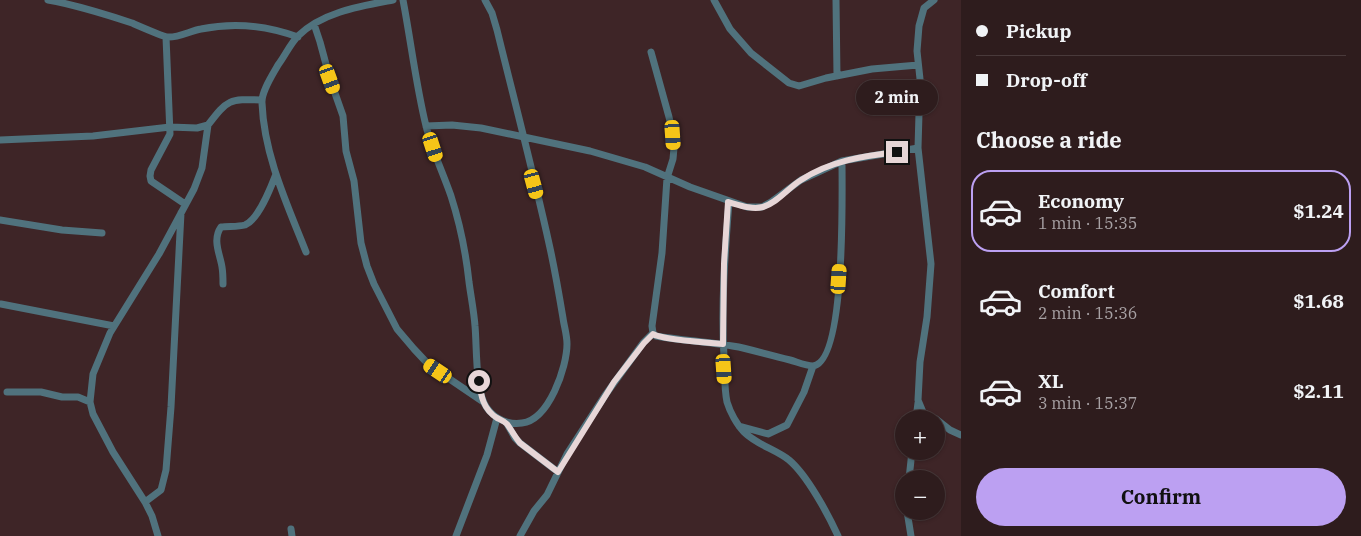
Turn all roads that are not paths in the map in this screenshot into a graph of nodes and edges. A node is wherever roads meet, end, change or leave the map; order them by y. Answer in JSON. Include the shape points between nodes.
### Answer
{"nodes":[{"id":1,"x":48,"y":0,"type":"edge"},
{"id":2,"x":393,"y":0,"type":"edge"},
{"id":3,"x":403,"y":0,"type":"edge"},
{"id":4,"x":485,"y":0,"type":"edge"},
{"id":5,"x":714,"y":0,"type":"edge"},
{"id":6,"x":836,"y":0,"type":"edge"},
{"id":7,"x":934,"y":0,"type":"edge"},
{"id":8,"x":314,"y":24,"type":"junction"},
{"id":9,"x":166,"y":37,"type":"junction"},
{"id":10,"x":298,"y":37,"type":"junction"},
{"id":11,"x":651,"y":52,"type":"dead end"},
{"id":12,"x":918,"y":65,"type":"junction"},
{"id":13,"x":837,"y":76,"type":"junction"},
{"id":14,"x":261,"y":100,"type":"junction"},
{"id":15,"x":208,"y":125,"type":"junction"},
{"id":16,"x":426,"y":126,"type":"junction"},
{"id":17,"x":170,"y":127,"type":"junction"},
{"id":18,"x":525,"y":138,"type":"junction"},
{"id":19,"x":0,"y":140,"type":"edge"},
{"id":20,"x":918,"y":148,"type":"junction"},
{"id":21,"x":842,"y":161,"type":"junction"},
{"id":22,"x":276,"y":173,"type":"junction"},
{"id":23,"x":667,"y":178,"type":"junction"},
{"id":24,"x":728,"y":202,"type":"junction"},
{"id":25,"x":183,"y":207,"type":"junction"},
{"id":26,"x":0,"y":220,"type":"edge"},
{"id":27,"x":102,"y":233,"type":"dead end"},
{"id":28,"x":306,"y":252,"type":"dead end"},
{"id":29,"x":223,"y":284,"type":"dead end"},
{"id":30,"x":0,"y":304,"type":"edge"},
{"id":31,"x":114,"y":326,"type":"junction"},
{"id":32,"x":653,"y":334,"type":"junction"},
{"id":33,"x":723,"y":344,"type":"junction"},
{"id":34,"x":813,"y":366,"type":"junction"},
{"id":35,"x":7,"y":392,"type":"dead end"},
{"id":36,"x":918,"y":400,"type":"junction"},
{"id":37,"x":482,"y":401,"type":"junction"},
{"id":38,"x":90,"y":402,"type":"junction"},
{"id":39,"x":917,"y":410,"type":"edge"},
{"id":40,"x":922,"y":410,"type":"edge"},
{"id":41,"x":496,"y":418,"type":"junction"},
{"id":42,"x":506,"y":422,"type":"junction"},
{"id":43,"x":739,"y":426,"type":"junction"},
{"id":44,"x":945,"y":426,"type":"edge"},
{"id":45,"x":961,"y":435,"type":"edge"},
{"id":46,"x":558,"y":472,"type":"junction"},
{"id":47,"x":145,"y":502,"type":"junction"},
{"id":48,"x":908,"y":520,"type":"edge"},
{"id":49,"x":158,"y":536,"type":"edge"},
{"id":50,"x":456,"y":536,"type":"edge"},
{"id":51,"x":520,"y":536,"type":"edge"},
{"id":52,"x":838,"y":536,"type":"edge"},
{"id":53,"x":911,"y":536,"type":"edge"}],
"edges":[{"from":1,"to":9,"type":"street","via":[[124,20]]},
{"from":2,"to":8,"type":"street","via":[[335,14]]},
{"from":3,"to":16,"type":"street"},
{"from":4,"to":18,"type":"street","via":[[498,30]]},
{"from":5,"to":13,"type":"street","via":[[739,40],[789,83],[799,86]]},
{"from":6,"to":13,"type":"street"},
{"from":7,"to":12,"type":"street","via":[[924,8],[919,26]]},
{"from":8,"to":10,"type":"street"},
{"from":8,"to":37,"type":"street","via":[[343,116],[362,244],[374,284],[397,329],[414,349],[429,365]]},
{"from":9,"to":10,"type":"street","via":[[233,24],[260,26]]},
{"from":9,"to":17,"type":"street"},
{"from":10,"to":14,"type":"street","via":[[271,76]]},
{"from":11,"to":23,"type":"street","via":[[673,135],[673,159]]},
{"from":12,"to":13,"type":"street"},
{"from":12,"to":20,"type":"street"},
{"from":14,"to":15,"type":"street","via":[[230,101],[222,106]]},
{"from":14,"to":22,"type":"street"},
{"from":15,"to":17,"type":"street"},
{"from":15,"to":25,"type":"street","via":[[202,168]]},
{"from":16,"to":18,"type":"street","via":[[468,126]]},
{"from":16,"to":37,"type":"street","via":[[450,195],[467,265]]},
{"from":17,"to":19,"type":"street","via":[[94,136]]},
{"from":17,"to":25,"type":"street","via":[[168,140],[150,176],[151,181]]},
{"from":18,"to":23,"type":"street","via":[[624,160]]},
{"from":18,"to":42,"type":"street","via":[[558,286],[567,341],[566,358],[563,372],[547,404],[534,418],[524,423]]},
{"from":20,"to":21,"type":"street"},
{"from":20,"to":36,"type":"street","via":[[931,264]]},
{"from":21,"to":24,"type":"street","via":[[801,180],[762,207]]},
{"from":21,"to":34,"type":"street","via":[[841,243],[835,319],[827,351]]},
{"from":22,"to":28,"type":"street"},
{"from":22,"to":29,"type":"street","via":[[251,220],[244,225],[221,227],[218,232],[217,252]]},
{"from":23,"to":24,"type":"street"},
{"from":23,"to":32,"type":"street"},
{"from":24,"to":33,"type":"street"},
{"from":25,"to":31,"type":"street","via":[[160,254]]},
{"from":25,"to":47,"type":"street","via":[[166,470],[161,490]]},
{"from":26,"to":27,"type":"street"},
{"from":30,"to":31,"type":"street"},
{"from":31,"to":38,"type":"street","via":[[98,358]]},
{"from":32,"to":33,"type":"street","via":[[677,340]]},
{"from":32,"to":46,"type":"street","via":[[614,382]]},
{"from":33,"to":34,"type":"street"},
{"from":33,"to":43,"type":"street","via":[[727,403]]},
{"from":34,"to":43,"type":"street","via":[[787,426],[768,434]]},
{"from":35,"to":38,"type":"street","via":[[41,392]]},
{"from":36,"to":39,"type":"street"},
{"from":36,"to":40,"type":"street"},
{"from":37,"to":41,"type":"street"},
{"from":38,"to":47,"type":"street","via":[[102,433]]},
{"from":41,"to":42,"type":"street"},
{"from":41,"to":50,"type":"street","via":[[487,455]]},
{"from":42,"to":46,"type":"street","via":[[520,443]]},
{"from":43,"to":52,"type":"street","via":[[751,438],[798,469]]},
{"from":44,"to":45,"type":"street"},
{"from":46,"to":51,"type":"street"},
{"from":47,"to":49,"type":"street"},
{"from":48,"to":53,"type":"street"}]}
